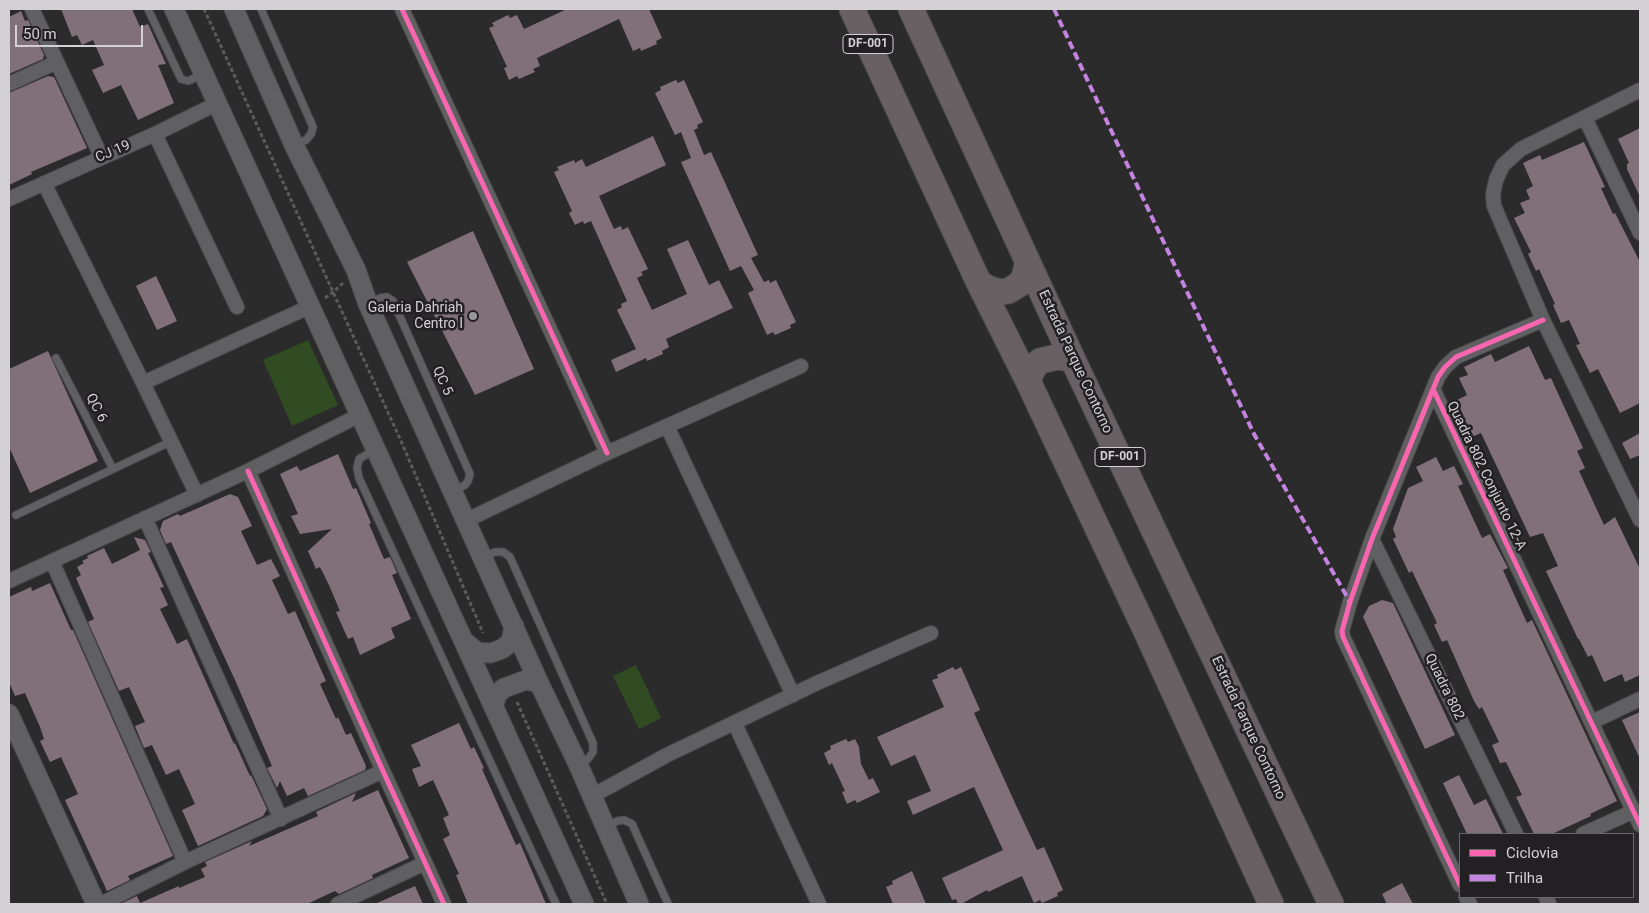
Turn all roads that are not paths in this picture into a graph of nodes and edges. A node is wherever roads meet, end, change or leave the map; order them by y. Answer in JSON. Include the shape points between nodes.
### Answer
{"nodes":[{"id":1,"x":32,"y":9,"type":"edge"},
{"id":2,"x":148,"y":9,"type":"edge"},
{"id":3,"x":174,"y":9,"type":"edge"},
{"id":4,"x":234,"y":9,"type":"edge"},
{"id":5,"x":261,"y":9,"type":"edge"},
{"id":6,"x":402,"y":9,"type":"edge"},
{"id":7,"x":852,"y":9,"type":"edge"},
{"id":8,"x":911,"y":9,"type":"edge"},
{"id":9,"x":58,"y":62,"type":"junction"},
{"id":10,"x":203,"y":74,"type":"junction"},
{"id":11,"x":9,"y":84,"type":"edge"},
{"id":12,"x":1640,"y":90,"type":"edge"},
{"id":13,"x":216,"y":104,"type":"junction"},
{"id":14,"x":1585,"y":118,"type":"junction"},
{"id":15,"x":154,"y":134,"type":"junction"},
{"id":16,"x":294,"y":145,"type":"junction"},
{"id":17,"x":101,"y":156,"type":"junction"},
{"id":18,"x":44,"y":183,"type":"junction"},
{"id":19,"x":9,"y":199,"type":"edge"},
{"id":20,"x":1640,"y":233,"type":"edge"},
{"id":21,"x":1028,"y":262,"type":"junction"},
{"id":22,"x":979,"y":283,"type":"junction"},
{"id":23,"x":368,"y":304,"type":"junction"},
{"id":24,"x":237,"y":306,"type":"dead end"},
{"id":25,"x":311,"y":306,"type":"junction"},
{"id":26,"x":1543,"y":320,"type":"junction"},
{"id":27,"x":56,"y":358,"type":"dead end"},
{"id":28,"x":1074,"y":362,"type":"junction"},
{"id":29,"x":801,"y":366,"type":"dead end"},
{"id":30,"x":1028,"y":381,"type":"junction"},
{"id":31,"x":143,"y":383,"type":"junction"},
{"id":32,"x":1432,"y":389,"type":"junction"},
{"id":33,"x":360,"y":415,"type":"junction"},
{"id":34,"x":666,"y":426,"type":"junction"},
{"id":35,"x":170,"y":442,"type":"junction"},
{"id":36,"x":376,"y":449,"type":"junction"},
{"id":37,"x":607,"y":453,"type":"junction"},
{"id":38,"x":113,"y":469,"type":"junction"},
{"id":39,"x":248,"y":471,"type":"junction"},
{"id":40,"x":452,"y":491,"type":"junction"},
{"id":41,"x":197,"y":495,"type":"junction"},
{"id":42,"x":16,"y":515,"type":"dead end"},
{"id":43,"x":145,"y":518,"type":"junction"},
{"id":44,"x":467,"y":520,"type":"junction"},
{"id":45,"x":1640,"y":520,"type":"edge"},
{"id":46,"x":1372,"y":539,"type":"junction"},
{"id":47,"x":482,"y":557,"type":"junction"},
{"id":48,"x":52,"y":562,"type":"junction"},
{"id":49,"x":9,"y":581,"type":"edge"},
{"id":50,"x":514,"y":626,"type":"junction"},
{"id":51,"x":931,"y":633,"type":"dead end"},
{"id":52,"x":465,"y":642,"type":"junction"},
{"id":53,"x":539,"y":683,"type":"junction"},
{"id":54,"x":793,"y":695,"type":"junction"},
{"id":55,"x":1640,"y":699,"type":"edge"},
{"id":56,"x":494,"y":705,"type":"junction"},
{"id":57,"x":9,"y":714,"type":"edge"},
{"id":58,"x":1592,"y":722,"type":"junction"},
{"id":59,"x":735,"y":724,"type":"junction"},
{"id":60,"x":578,"y":764,"type":"junction"},
{"id":61,"x":382,"y":772,"type":"junction"},
{"id":62,"x":592,"y":796,"type":"junction"},
{"id":63,"x":1634,"y":811,"type":"junction"},
{"id":64,"x":281,"y":818,"type":"junction"},
{"id":65,"x":1640,"y":825,"type":"edge"},
{"id":66,"x":606,"y":829,"type":"junction"},
{"id":67,"x":1516,"y":833,"type":"edge"},
{"id":68,"x":1585,"y":833,"type":"edge"},
{"id":69,"x":185,"y":862,"type":"junction"},
{"id":70,"x":426,"y":863,"type":"junction"},
{"id":71,"x":1459,"y":883,"type":"edge"},
{"id":72,"x":96,"y":904,"type":"edge"},
{"id":73,"x":101,"y":904,"type":"edge"},
{"id":74,"x":338,"y":904,"type":"edge"},
{"id":75,"x":444,"y":904,"type":"edge"},
{"id":76,"x":556,"y":904,"type":"edge"},
{"id":77,"x":584,"y":904,"type":"edge"},
{"id":78,"x":639,"y":904,"type":"edge"},
{"id":79,"x":668,"y":904,"type":"edge"},
{"id":80,"x":819,"y":904,"type":"edge"},
{"id":81,"x":1271,"y":904,"type":"edge"},
{"id":82,"x":1331,"y":904,"type":"edge"}],
"edges":[{"from":1,"to":9,"type":"street"},
{"from":2,"to":10,"type":"lane","via":[[181,79],[188,81]]},
{"from":3,"to":10,"type":"main road"},
{"from":4,"to":16,"type":"main road"},
{"from":5,"to":16,"type":"lane","via":[[313,127],[306,140]]},
{"from":6,"to":37,"type":"street"},
{"from":7,"to":22,"type":"highway","number":"DF-001"},
{"from":8,"to":21,"type":"highway","name":"Estrada Parque Contorno","number":"DF-001"},
{"from":9,"to":11,"type":"street"},
{"from":9,"to":17,"type":"street"},
{"from":10,"to":13,"type":"main road"},
{"from":12,"to":14,"type":"street"},
{"from":13,"to":15,"type":"street","name":"CJ 19"},
{"from":13,"to":25,"type":"main road"},
{"from":14,"to":20,"type":"street"},
{"from":14,"to":26,"type":"street","via":[[1521,149],[1502,165],[1493,194],[1494,206]]},
{"from":15,"to":17,"type":"street","name":"CJ 19"},
{"from":15,"to":24,"type":"street"},
{"from":16,"to":23,"type":"main road","via":[[356,270]]},
{"from":17,"to":18,"type":"street","name":"CJ 19"},
{"from":18,"to":19,"type":"street","name":"CJ 19"},
{"from":18,"to":31,"type":"street"},
{"from":21,"to":22,"type":"highway","via":[[1024,278],[1008,291],[1000,292]]},
{"from":21,"to":28,"type":"highway","name":"Estrada Parque Contorno","number":"DF-001"},
{"from":22,"to":30,"type":"highway","number":"DF-001"},
{"from":23,"to":40,"type":"main road"},
{"from":23,"to":40,"type":"lane","name":"QC 5","via":[[380,298],[393,300],[470,474],[465,485]]},
{"from":25,"to":31,"type":"street"},
{"from":25,"to":33,"type":"main road"},
{"from":26,"to":32,"type":"street","via":[[1456,357],[1445,367]]},
{"from":26,"to":45,"type":"street"},
{"from":27,"to":38,"type":"lane","name":"QC 6"},
{"from":28,"to":30,"type":"highway","via":[[1057,357],[1040,361]]},
{"from":28,"to":82,"type":"highway","name":"Estrada Parque Contorno","number":"DF-001"},
{"from":29,"to":34,"type":"street"},
{"from":30,"to":81,"type":"highway","number":"DF-001"},
{"from":31,"to":35,"type":"street"},
{"from":32,"to":46,"type":"street","name":"Quadra 802 Conjunto 12-A"},
{"from":32,"to":58,"type":"street","name":"Quadra 802 Conjunto 12-A"},
{"from":33,"to":36,"type":"main road"},
{"from":33,"to":39,"type":"street"},
{"from":34,"to":37,"type":"street"},
{"from":34,"to":54,"type":"street"},
{"from":35,"to":38,"type":"lane"},
{"from":35,"to":41,"type":"street"},
{"from":36,"to":52,"type":"main road"},
{"from":36,"to":76,"type":"lane","via":[[359,459],[359,478]]},
{"from":37,"to":44,"type":"street"},
{"from":38,"to":42,"type":"lane"},
{"from":39,"to":41,"type":"street"},
{"from":39,"to":61,"type":"street"},
{"from":40,"to":44,"type":"main road"},
{"from":41,"to":43,"type":"street"},
{"from":43,"to":48,"type":"street"},
{"from":43,"to":64,"type":"street"},
{"from":44,"to":47,"type":"main road"},
{"from":46,"to":67,"type":"street","name":"Quadra 802"},
{"from":46,"to":71,"type":"street","name":"Quadra 802 Conjunto 12-A","via":[[1343,625],[1343,637]]},
{"from":47,"to":50,"type":"main road"},
{"from":47,"to":60,"type":"lane","via":[[503,552],[510,557],[593,743],[593,752]]},
{"from":48,"to":49,"type":"street"},
{"from":48,"to":69,"type":"street"},
{"from":50,"to":52,"type":"main road","via":[[511,642],[491,653],[477,652]]},
{"from":50,"to":53,"type":"main road"},
{"from":51,"to":54,"type":"street"},
{"from":52,"to":56,"type":"main road"},
{"from":53,"to":56,"type":"main road","via":[[526,680],[509,685],[497,694]]},
{"from":53,"to":60,"type":"main road"},
{"from":54,"to":59,"type":"street"},
{"from":55,"to":58,"type":"street"},
{"from":56,"to":77,"type":"main road"},
{"from":57,"to":72,"type":"main road"},
{"from":58,"to":63,"type":"street","name":"Quadra 802 Conjunto 12-A"},
{"from":59,"to":62,"type":"street","via":[[667,755]]},
{"from":59,"to":80,"type":"street"},
{"from":60,"to":62,"type":"main road"},
{"from":61,"to":64,"type":"street"},
{"from":61,"to":70,"type":"street"},
{"from":62,"to":66,"type":"main road"},
{"from":63,"to":65,"type":"street","name":"Quadra 802 Conjunto 12-A"},
{"from":63,"to":68,"type":"street"},
{"from":64,"to":69,"type":"street"},
{"from":66,"to":78,"type":"main road"},
{"from":66,"to":79,"type":"lane","via":[[617,821],[632,824]]},
{"from":69,"to":73,"type":"street"},
{"from":70,"to":74,"type":"street"},
{"from":70,"to":75,"type":"street"}]}
